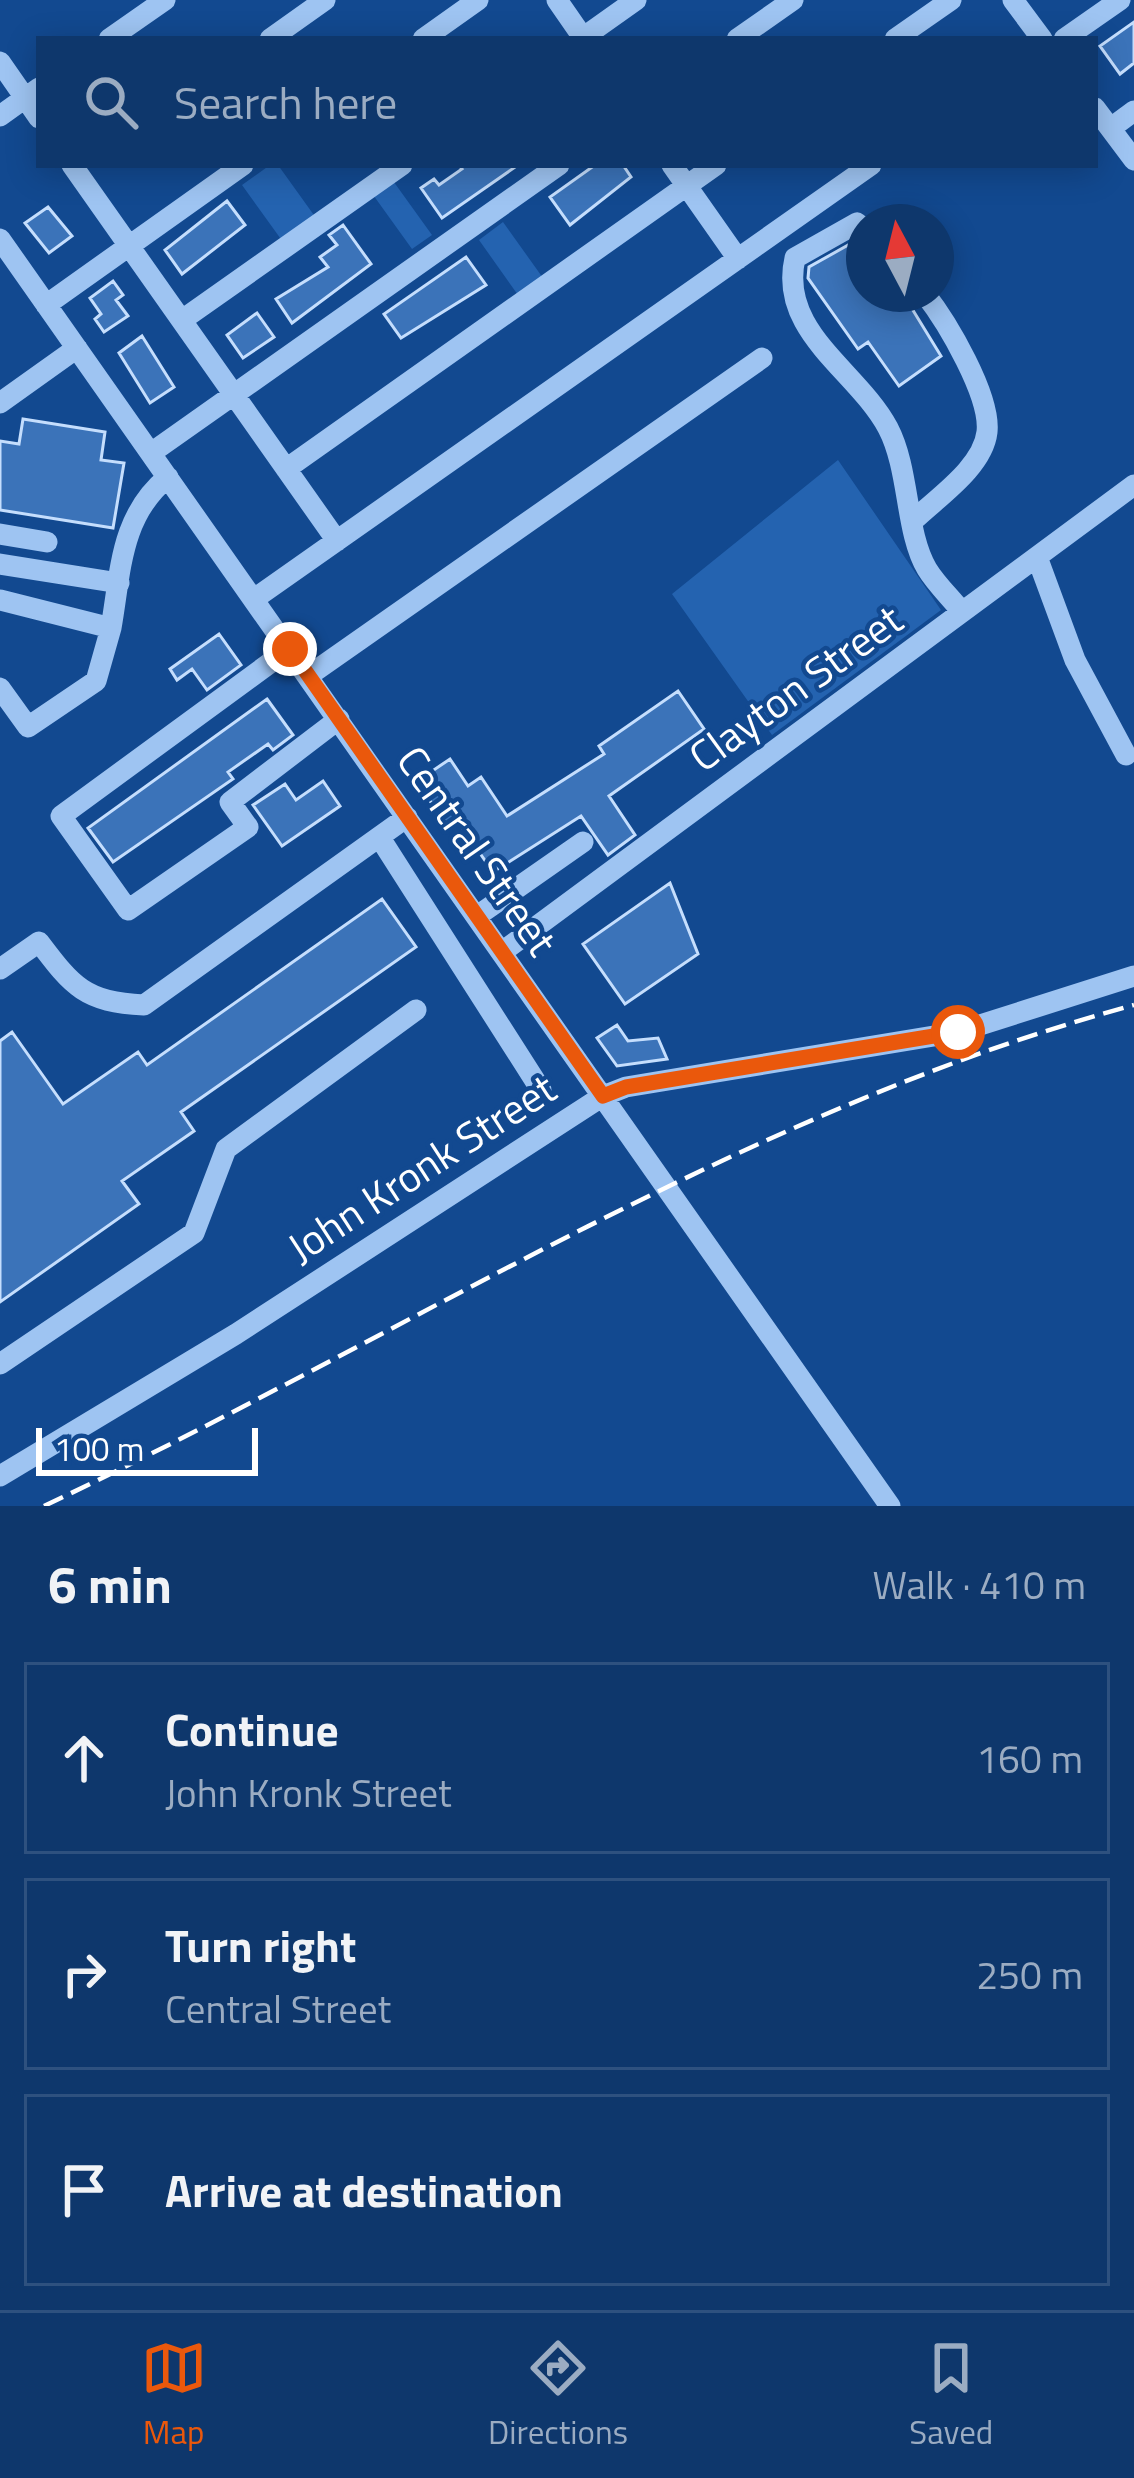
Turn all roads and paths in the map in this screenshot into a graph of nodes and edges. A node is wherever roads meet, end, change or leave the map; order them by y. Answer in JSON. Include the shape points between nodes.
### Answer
{"nodes":[{"id":1,"x":165,"y":0,"type":"edge"},
{"id":2,"x":325,"y":0,"type":"edge"},
{"id":3,"x":478,"y":0,"type":"edge"},
{"id":4,"x":557,"y":0,"type":"edge"},
{"id":5,"x":636,"y":0,"type":"edge"},
{"id":6,"x":793,"y":0,"type":"edge"},
{"id":7,"x":951,"y":0,"type":"edge"},
{"id":8,"x":1013,"y":0,"type":"edge"},
{"id":9,"x":1120,"y":0,"type":"edge"},
{"id":10,"x":113,"y":36,"type":"edge"},
{"id":11,"x":274,"y":36,"type":"edge"},
{"id":12,"x":427,"y":36,"type":"edge"},
{"id":13,"x":582,"y":36,"type":"edge"},
{"id":14,"x":586,"y":36,"type":"edge"},
{"id":15,"x":741,"y":36,"type":"edge"},
{"id":16,"x":900,"y":36,"type":"edge"},
{"id":17,"x":1040,"y":36,"type":"edge"},
{"id":18,"x":1068,"y":36,"type":"edge"},
{"id":19,"x":0,"y":62,"type":"edge"},
{"id":20,"x":32,"y":93,"type":"edge"},
{"id":21,"x":1098,"y":111,"type":"edge"},
{"id":22,"x":1134,"y":111,"type":"edge"},
{"id":23,"x":0,"y":116,"type":"edge"},
{"id":24,"x":1111,"y":128,"type":"junction"},
{"id":25,"x":1134,"y":160,"type":"edge"},
{"id":26,"x":239,"y":168,"type":"edge"},
{"id":27,"x":398,"y":168,"type":"edge"},
{"id":28,"x":556,"y":168,"type":"edge"},
{"id":29,"x":674,"y":168,"type":"edge"},
{"id":30,"x":712,"y":168,"type":"edge"},
{"id":31,"x":867,"y":168,"type":"edge"},
{"id":32,"x":82,"y":169,"type":"edge"},
{"id":33,"x":686,"y":186,"type":"junction"},
{"id":34,"x":846,"y":227,"type":"edge"},
{"id":35,"x":0,"y":239,"type":"edge"},
{"id":36,"x":129,"y":245,"type":"junction"},
{"id":37,"x":738,"y":259,"type":"junction"},
{"id":38,"x":46,"y":305,"type":"junction"},
{"id":39,"x":935,"y":312,"type":"edge"},
{"id":40,"x":182,"y":320,"type":"junction"},
{"id":41,"x":77,"y":349,"type":"junction"},
{"id":42,"x":762,"y":358,"type":"dead end"},
{"id":43,"x":233,"y":393,"type":"junction"},
{"id":44,"x":0,"y":404,"type":"edge"},
{"id":45,"x":151,"y":452,"type":"junction"},
{"id":46,"x":286,"y":469,"type":"junction"},
{"id":47,"x":168,"y":477,"type":"junction"},
{"id":48,"x":1134,"y":485,"type":"edge"},
{"id":49,"x":915,"y":519,"type":"junction"},
{"id":50,"x":0,"y":534,"type":"edge"},
{"id":51,"x":47,"y":542,"type":"dead end"},
{"id":52,"x":338,"y":542,"type":"junction"},
{"id":53,"x":1037,"y":557,"type":"junction"},
{"id":54,"x":0,"y":564,"type":"edge"},
{"id":55,"x":119,"y":583,"type":"junction"},
{"id":56,"x":254,"y":599,"type":"junction"},
{"id":57,"x":0,"y":600,"type":"edge"},
{"id":58,"x":962,"y":612,"type":"junction"},
{"id":59,"x":111,"y":628,"type":"junction"},
{"id":60,"x":290,"y":649,"type":"junction"},
{"id":61,"x":308,"y":676,"type":"junction"},
{"id":62,"x":0,"y":688,"type":"edge"},
{"id":63,"x":339,"y":719,"type":"junction"},
{"id":64,"x":1126,"y":755,"type":"dead end"},
{"id":65,"x":407,"y":817,"type":"junction"},
{"id":66,"x":380,"y":838,"type":"junction"},
{"id":67,"x":583,"y":842,"type":"dead end"},
{"id":68,"x":477,"y":916,"type":"junction"},
{"id":69,"x":508,"y":960,"type":"junction"},
{"id":70,"x":0,"y":969,"type":"edge"},
{"id":71,"x":1134,"y":976,"type":"edge"},
{"id":72,"x":476,"y":992,"type":"junction"},
{"id":73,"x":416,"y":1010,"type":"dead end"},
{"id":74,"x":542,"y":1090,"type":"dead end"},
{"id":75,"x":603,"y":1096,"type":"junction"},
{"id":76,"x":0,"y":1364,"type":"edge"},
{"id":77,"x":0,"y":1476,"type":"edge"},
{"id":78,"x":890,"y":1506,"type":"edge"}],
"edges":[{"from":1,"to":10,"type":"street"},
{"from":2,"to":11,"type":"street"},
{"from":3,"to":12,"type":"street"},
{"from":4,"to":13,"type":"street"},
{"from":5,"to":14,"type":"street"},
{"from":6,"to":15,"type":"street"},
{"from":7,"to":16,"type":"street"},
{"from":8,"to":17,"type":"street"},
{"from":9,"to":18,"type":"street"},
{"from":19,"to":20,"type":"street"},
{"from":20,"to":23,"type":"street"},
{"from":21,"to":24,"type":"street"},
{"from":22,"to":24,"type":"street"},
{"from":24,"to":25,"type":"street"},
{"from":26,"to":36,"type":"street"},
{"from":27,"to":40,"type":"street"},
{"from":28,"to":43,"type":"street"},
{"from":29,"to":33,"type":"street"},
{"from":30,"to":33,"type":"street"},
{"from":31,"to":37,"type":"street"},
{"from":32,"to":36,"type":"street"},
{"from":33,"to":37,"type":"street"},
{"from":33,"to":46,"type":"street"},
{"from":34,"to":49,"type":"street","via":[[795,258],[796,313],[887,426]]},
{"from":35,"to":38,"type":"street","name":"Central Street"},
{"from":36,"to":38,"type":"street"},
{"from":36,"to":40,"type":"street"},
{"from":37,"to":52,"type":"street"},
{"from":38,"to":41,"type":"street","name":"Central Street"},
{"from":39,"to":49,"type":"street","via":[[980,394],[987,434],[971,466]]},
{"from":40,"to":43,"type":"street"},
{"from":41,"to":44,"type":"street"},
{"from":41,"to":45,"type":"street","name":"Central Street"},
{"from":42,"to":61,"type":"street"},
{"from":43,"to":45,"type":"street"},
{"from":43,"to":46,"type":"street"},
{"from":45,"to":47,"type":"street","name":"Central Street"},
{"from":46,"to":52,"type":"street"},
{"from":47,"to":55,"type":"street","via":[[144,497],[128,528]]},
{"from":47,"to":56,"type":"street","name":"Central Street"},
{"from":48,"to":53,"type":"street","name":"Clayton Street"},
{"from":49,"to":58,"type":"street","via":[[925,567]]},
{"from":50,"to":51,"type":"street"},
{"from":52,"to":56,"type":"street"},
{"from":53,"to":58,"type":"street","name":"Clayton Street"},
{"from":53,"to":64,"type":"street","via":[[1075,660]]},
{"from":54,"to":55,"type":"street"},
{"from":55,"to":59,"type":"street"},
{"from":56,"to":60,"type":"street","name":"Central Street"},
{"from":57,"to":59,"type":"street"},
{"from":58,"to":69,"type":"street","name":"Clayton Street"},
{"from":59,"to":62,"type":"street","via":[[96,681],[28,727]]},
{"from":60,"to":61,"type":"street","name":"Central Street"},
{"from":60,"to":63,"type":"street","via":[[61,816],[128,910],[248,827],[230,802]]},
{"from":61,"to":63,"type":"street","name":"Central Street"},
{"from":63,"to":65,"type":"street","name":"Central Street"},
{"from":65,"to":66,"type":"street"},
{"from":65,"to":68,"type":"street","name":"Central Street"},
{"from":66,"to":70,"type":"street","via":[[144,1005],[104,1003],[70,983],[39,941]]},
{"from":66,"to":72,"type":"street"},
{"from":67,"to":68,"type":"street"},
{"from":68,"to":69,"type":"street","name":"Central Street"},
{"from":69,"to":72,"type":"street","name":"Clayton Street"},
{"from":69,"to":75,"type":"street","name":"Central Street"},
{"from":71,"to":75,"type":"street","name":"John Kronk Street","via":[[958,1032]]},
{"from":72,"to":74,"type":"street"},
{"from":73,"to":76,"type":"street","via":[[226,1149],[194,1233]]},
{"from":75,"to":77,"type":"street","name":"John Kronk Street"},
{"from":75,"to":78,"type":"street","name":"Central Street"}]}
